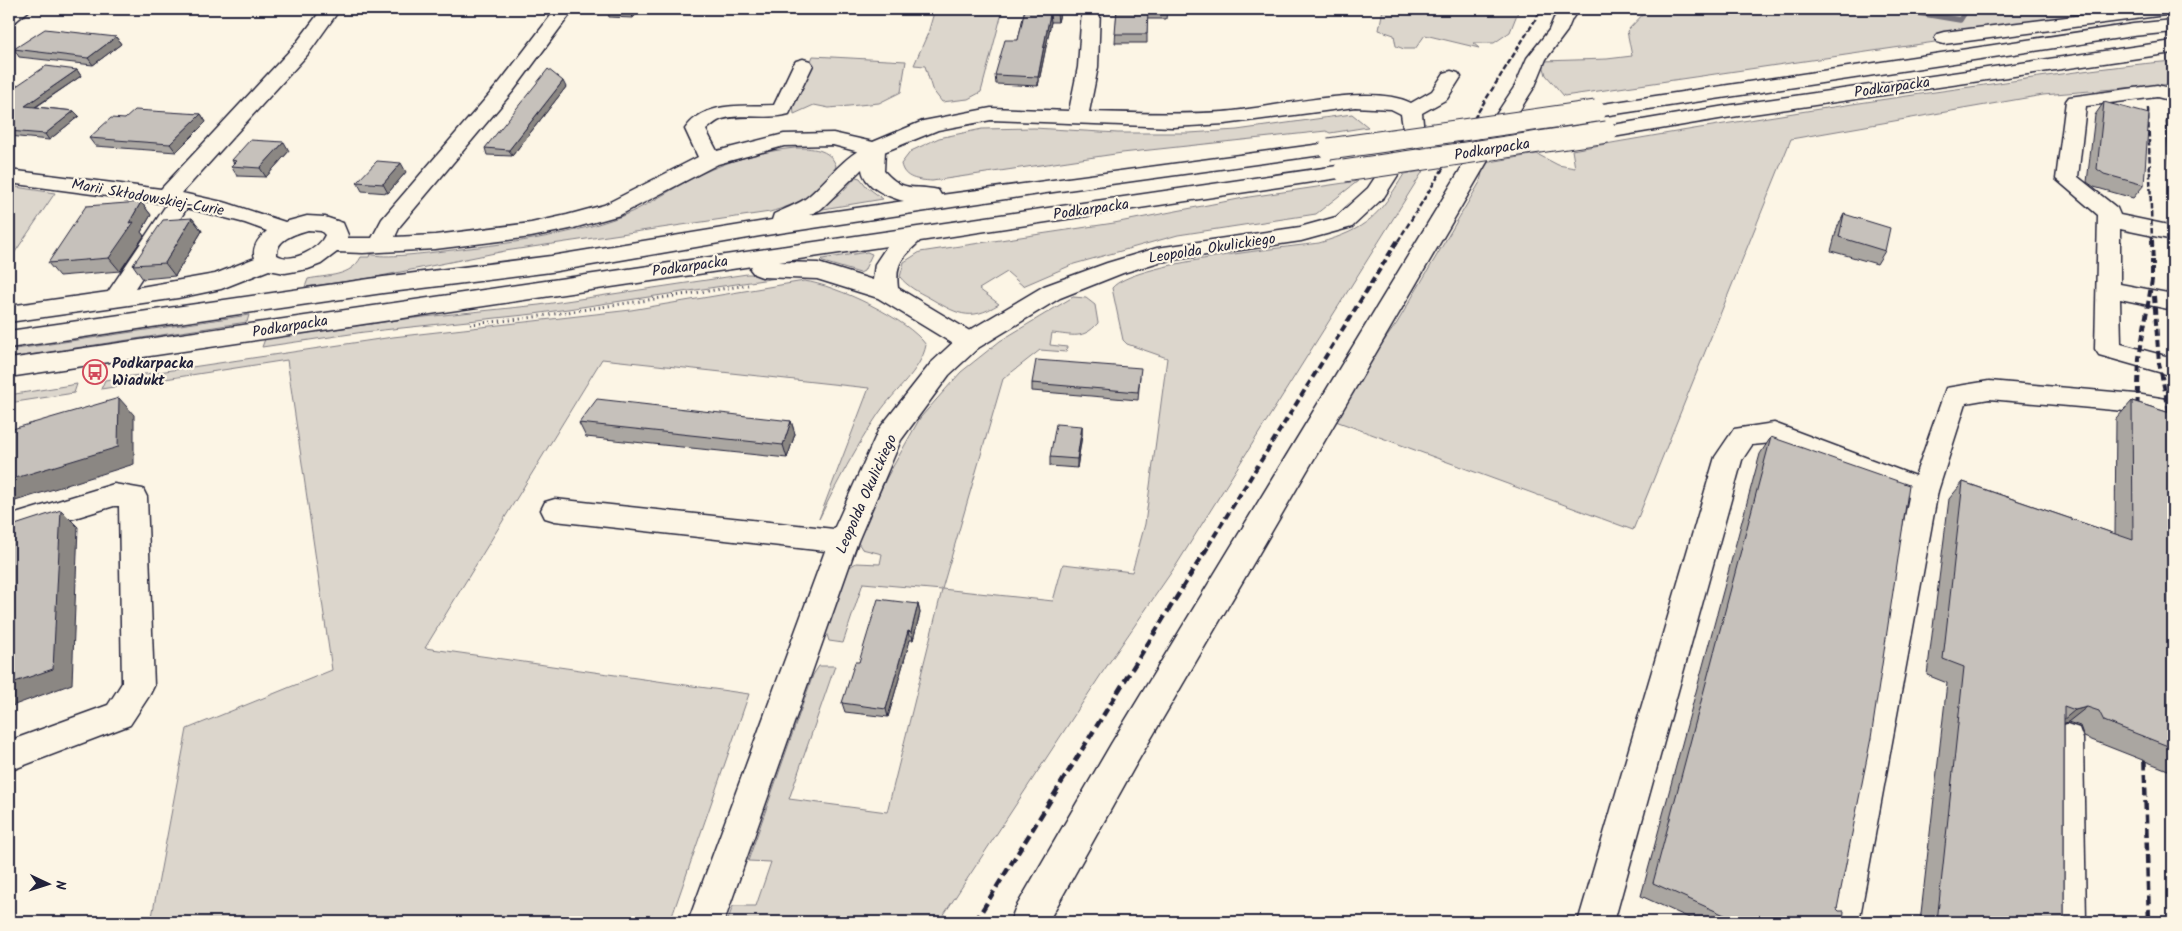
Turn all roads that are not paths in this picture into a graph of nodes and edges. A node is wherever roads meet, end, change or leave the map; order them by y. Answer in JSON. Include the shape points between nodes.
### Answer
{"nodes":[{"id":1,"x":22,"y":9,"type":"edge"},
{"id":2,"x":331,"y":9,"type":"edge"},
{"id":3,"x":566,"y":9,"type":"edge"},
{"id":4,"x":1091,"y":9,"type":"edge"},
{"id":5,"x":1570,"y":9,"type":"edge"},
{"id":6,"x":2173,"y":9,"type":"edge"},
{"id":7,"x":9,"y":17,"type":"edge"},
{"id":8,"x":2173,"y":26,"type":"edge"},
{"id":9,"x":1944,"y":38,"type":"dead end"},
{"id":10,"x":2173,"y":46,"type":"edge"},
{"id":11,"x":803,"y":65,"type":"dead end"},
{"id":12,"x":1451,"y":76,"type":"dead end"},
{"id":13,"x":2173,"y":95,"type":"edge"},
{"id":14,"x":1411,"y":111,"type":"junction"},
{"id":15,"x":1078,"y":118,"type":"junction"},
{"id":16,"x":874,"y":150,"type":"junction"},
{"id":17,"x":710,"y":159,"type":"junction"},
{"id":18,"x":9,"y":176,"type":"edge"},
{"id":19,"x":978,"y":197,"type":"junction"},
{"id":20,"x":173,"y":199,"type":"junction"},
{"id":21,"x":2109,"y":220,"type":"junction"},
{"id":22,"x":760,"y":229,"type":"junction"},
{"id":23,"x":285,"y":230,"type":"junction"},
{"id":24,"x":2173,"y":232,"type":"edge"},
{"id":25,"x":914,"y":233,"type":"junction"},
{"id":26,"x":333,"y":245,"type":"junction"},
{"id":27,"x":380,"y":245,"type":"junction"},
{"id":28,"x":269,"y":261,"type":"junction"},
{"id":29,"x":716,"y":262,"type":"junction"},
{"id":30,"x":2108,"y":289,"type":"junction"},
{"id":31,"x":886,"y":292,"type":"junction"},
{"id":32,"x":116,"y":298,"type":"junction"},
{"id":33,"x":2173,"y":302,"type":"edge"},
{"id":34,"x":9,"y":314,"type":"edge"},
{"id":35,"x":9,"y":340,"type":"edge"},
{"id":36,"x":969,"y":342,"type":"junction"},
{"id":37,"x":2173,"y":367,"type":"edge"},
{"id":38,"x":9,"y":368,"type":"edge"},
{"id":39,"x":2173,"y":410,"type":"edge"},
{"id":40,"x":1924,"y":491,"type":"junction"},
{"id":41,"x":555,"y":510,"type":"dead end"},
{"id":42,"x":9,"y":527,"type":"edge"},
{"id":43,"x":843,"y":541,"type":"junction"},
{"id":44,"x":2067,"y":739,"type":"dead end"},
{"id":45,"x":9,"y":756,"type":"edge"},
{"id":46,"x":1603,"y":920,"type":"edge"},
{"id":47,"x":706,"y":922,"type":"edge"},
{"id":48,"x":1028,"y":922,"type":"edge"},
{"id":49,"x":1841,"y":922,"type":"edge"},
{"id":50,"x":2068,"y":922,"type":"edge"}],
"edges":[{"from":1,"to":7,"type":"main road"},
{"from":2,"to":20,"type":"main road","via":[[301,50]]},
{"from":3,"to":27,"type":"main road","via":[[390,224]]},
{"from":4,"to":15,"type":"main road","via":[[1088,67]]},
{"from":5,"to":48,"type":"main road","via":[[1478,157],[1123,755]]},
{"from":6,"to":9,"type":"main road"},
{"from":8,"to":19,"type":"main road","name":"Podkarpacka","bridge":true},
{"from":10,"to":25,"type":"main road","name":"Podkarpacka","bridge":true},
{"from":11,"to":17,"type":"main road","via":[[782,110],[713,115],[695,129]]},
{"from":12,"to":14,"type":"main road","via":[[1440,95]]},
{"from":13,"to":21,"type":"main road","via":[[2157,91],[2076,101],[2067,179],[2109,213]]},
{"from":14,"to":15,"type":"main road","via":[[1395,103],[1355,101],[1225,118],[1173,121]]},
{"from":14,"to":36,"type":"main road","name":"Leopolda Okulickiego","via":[[1414,134],[1376,192],[1344,222],[1300,234],[1157,255],[1115,268],[1052,292]]},
{"from":15,"to":16,"type":"main road","via":[[991,114],[962,118],[921,127]]},
{"from":16,"to":17,"type":"main road","via":[[848,141],[817,138],[784,140]]},
{"from":16,"to":19,"type":"main road","via":[[873,172],[884,185],[901,195]]},
{"from":16,"to":22,"type":"main road","via":[[851,166],[813,204]]},
{"from":17,"to":27,"type":"main road","via":[[612,210],[570,222],[490,236]]},
{"from":18,"to":20,"type":"main road","name":"Marii Skłodowskiej-Curie"},
{"from":19,"to":22,"type":"main road","name":"Podkarpacka"},
{"from":20,"to":23,"type":"main road","name":"Marii Skłodowskiej-Curie","via":[[258,218]]},
{"from":20,"to":32,"type":"main road"},
{"from":21,"to":24,"type":"main road"},
{"from":21,"to":30,"type":"main road"},
{"from":22,"to":35,"type":"main road","name":"Podkarpacka","via":[[551,264],[383,285]]},
{"from":23,"to":26,"type":"main road","via":[[307,223],[327,224],[337,232]]},
{"from":23,"to":28,"type":"main road","via":[[264,250]]},
{"from":25,"to":29,"type":"main road","name":"Podkarpacka"},
{"from":25,"to":31,"type":"main road","via":[[889,256],[884,272]]},
{"from":26,"to":27,"type":"main road"},
{"from":26,"to":28,"type":"main road","via":[[307,262],[285,265]]},
{"from":28,"to":32,"type":"main road","via":[[221,281]]},
{"from":29,"to":31,"type":"main road","via":[[756,269],[818,271]]},
{"from":29,"to":38,"type":"main road","name":"Podkarpacka"},
{"from":30,"to":33,"type":"main road"},
{"from":30,"to":37,"type":"main road","via":[[2108,349]]},
{"from":31,"to":36,"type":"main road"},
{"from":32,"to":34,"type":"main road"},
{"from":36,"to":43,"type":"main road","name":"Leopolda Okulickiego","via":[[940,369],[889,436]]},
{"from":39,"to":40,"type":"main road","via":[[2136,403],[1989,390],[1955,395]]},
{"from":40,"to":46,"type":"main road","via":[[1774,432],[1744,436],[1729,457]]},
{"from":40,"to":49,"type":"main road"},
{"from":41,"to":43,"type":"main road"},
{"from":42,"to":45,"type":"main road","via":[[114,495],[133,497],[138,686],[119,714]]},
{"from":43,"to":47,"type":"main road","name":"Leopolda Okulickiego"},
{"from":44,"to":50,"type":"main road"}]}
